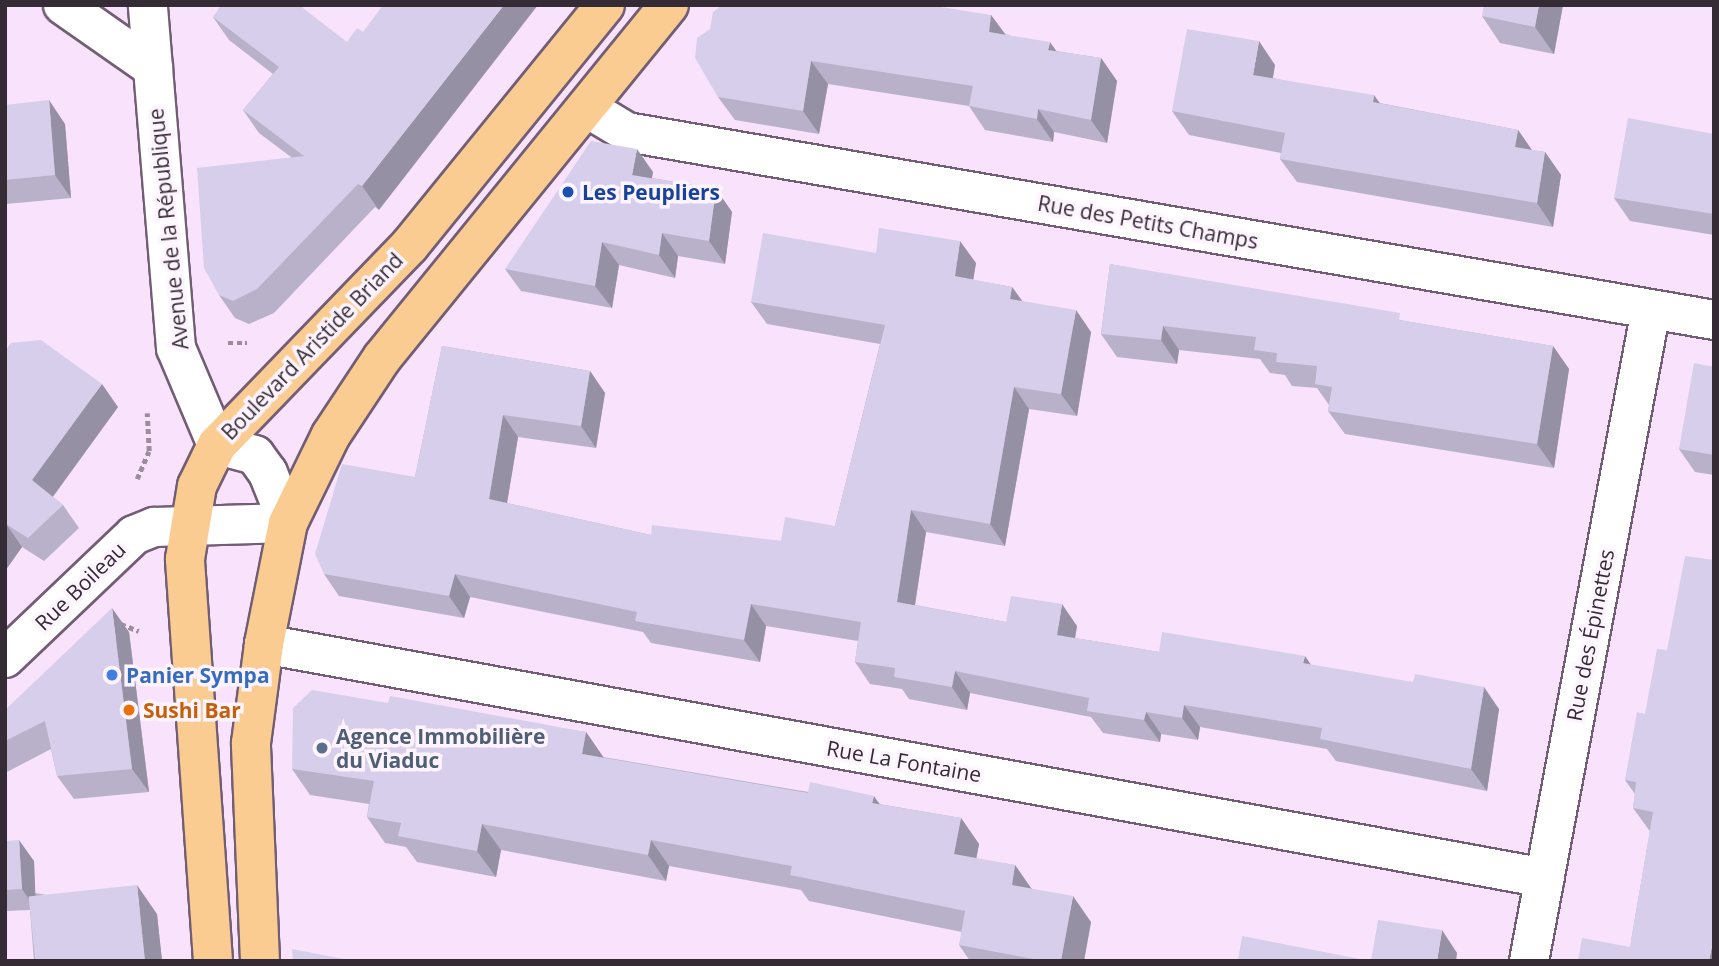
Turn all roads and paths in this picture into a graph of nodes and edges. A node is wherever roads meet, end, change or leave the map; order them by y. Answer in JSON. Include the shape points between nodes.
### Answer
{"nodes":[{"id":1,"x":63,"y":5,"type":"edge"},
{"id":2,"x":148,"y":5,"type":"edge"},
{"id":3,"x":604,"y":5,"type":"edge"},
{"id":4,"x":635,"y":5,"type":"edge"},
{"id":5,"x":669,"y":5,"type":"edge"},
{"id":6,"x":153,"y":68,"type":"junction"},
{"id":7,"x":587,"y":108,"type":"junction"},
{"id":8,"x":1651,"y":309,"type":"junction"},
{"id":9,"x":1714,"y":320,"type":"edge"},
{"id":10,"x":216,"y":342,"type":"dead end"},
{"id":11,"x":255,"y":343,"type":"dead end"},
{"id":12,"x":146,"y":402,"type":"dead end"},
{"id":13,"x":217,"y":445,"type":"junction"},
{"id":14,"x":133,"y":488,"type":"dead end"},
{"id":15,"x":288,"y":523,"type":"junction"},
{"id":16,"x":189,"y":526,"type":"junction"},
{"id":17,"x":111,"y":622,"type":"edge"},
{"id":18,"x":144,"y":634,"type":"dead end"},
{"id":19,"x":264,"y":644,"type":"junction"},
{"id":20,"x":5,"y":658,"type":"edge"},
{"id":21,"x":1545,"y":877,"type":"junction"},
{"id":22,"x":213,"y":961,"type":"edge"},
{"id":23,"x":260,"y":961,"type":"edge"},
{"id":24,"x":1529,"y":961,"type":"edge"}],
"edges":[{"from":1,"to":6,"type":"street"},
{"from":2,"to":6,"type":"street","name":"Avenue de la République"},
{"from":3,"to":13,"type":"main road","name":"Boulevard Aristide Briand","via":[[410,245]]},
{"from":4,"to":7,"type":"main road","via":[[577,78],[576,96]]},
{"from":5,"to":7,"type":"main road"},
{"from":6,"to":13,"type":"street","name":"Avenue de la République","via":[[176,348]]},
{"from":7,"to":8,"type":"street","name":"Rue des Petits Champs","via":[[627,132]]},
{"from":7,"to":15,"type":"main road","via":[[382,358],[331,435]]},
{"from":8,"to":9,"type":"street","name":"Rue des Petits Champs"},
{"from":8,"to":21,"type":"street","name":"Rue des Épinettes"},
{"from":10,"to":11,"type":"path"},
{"from":12,"to":14,"type":"path","via":[[149,451]]},
{"from":13,"to":15,"type":"street","via":[[255,455],[268,473]]},
{"from":13,"to":16,"type":"main road","name":"Boulevard Aristide Briand","via":[[197,486]]},
{"from":15,"to":16,"type":"street","name":"Rue Boileau"},
{"from":15,"to":19,"type":"main road"},
{"from":16,"to":20,"type":"street","name":"Rue Boileau","via":[[154,527],[134,535]]},
{"from":16,"to":22,"type":"main road","name":"Boulevard Aristide Briand","via":[[185,559]]},
{"from":17,"to":18,"type":"path"},
{"from":19,"to":21,"type":"street","name":"Rue La Fontaine"},
{"from":19,"to":23,"type":"main road","via":[[250,743]]},
{"from":21,"to":24,"type":"street","name":"Rue des Épinettes"}]}
